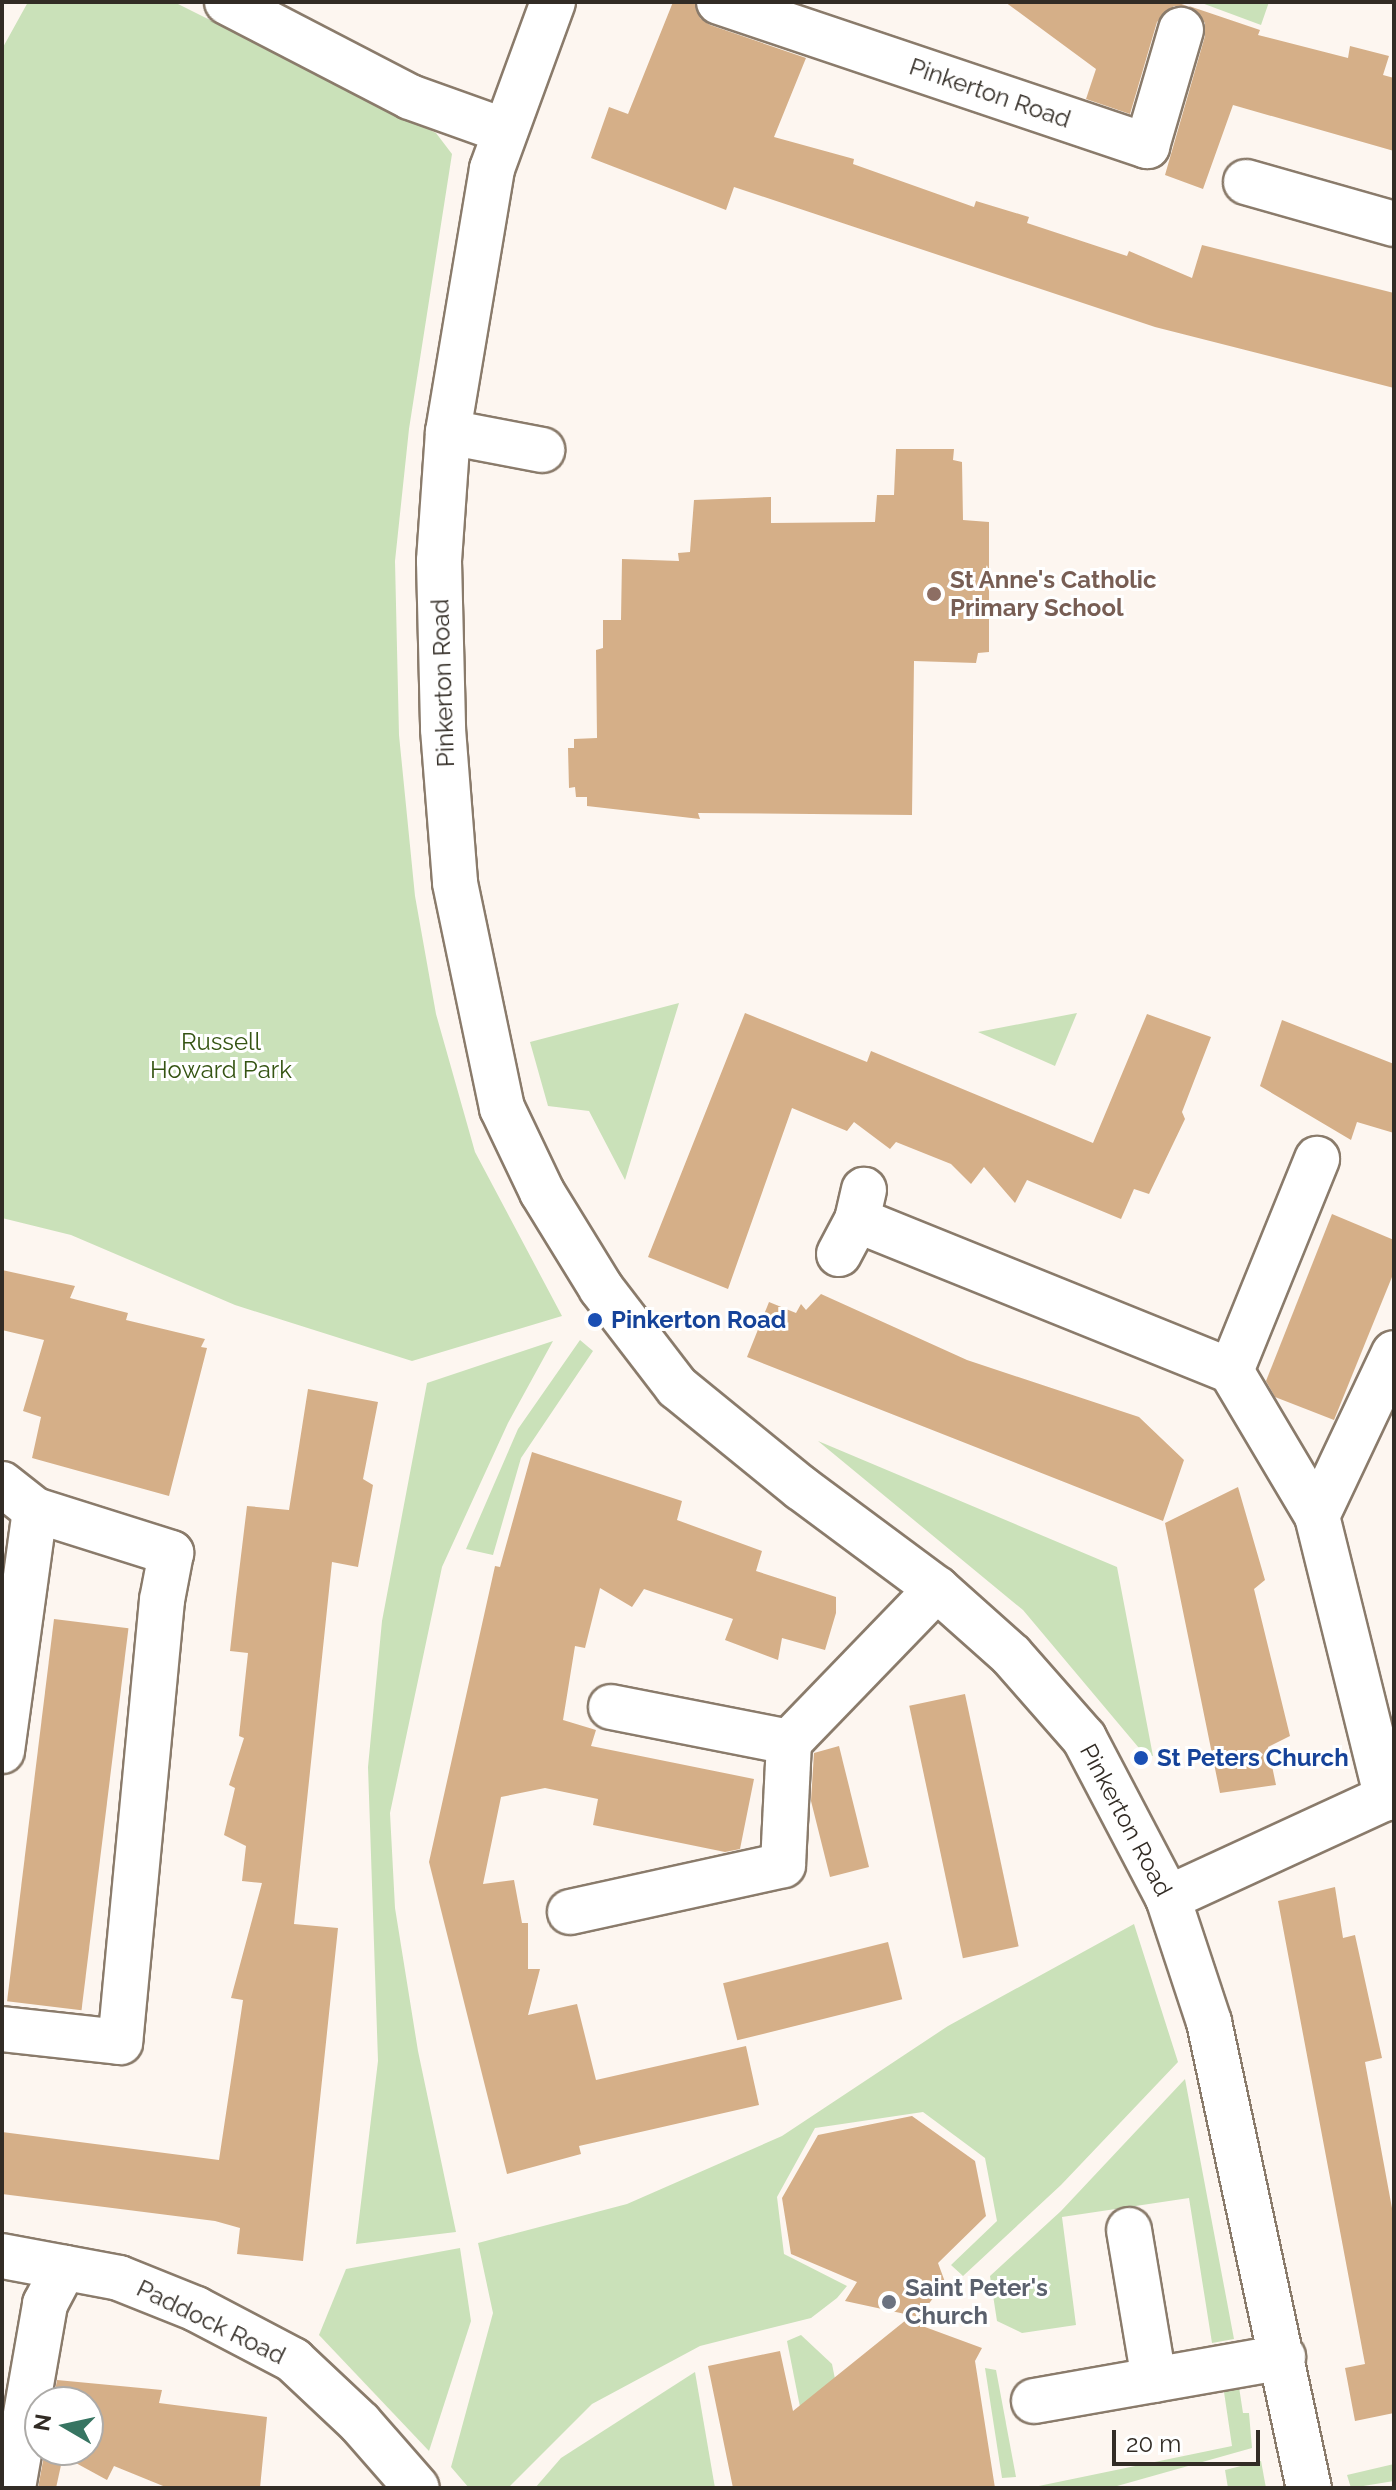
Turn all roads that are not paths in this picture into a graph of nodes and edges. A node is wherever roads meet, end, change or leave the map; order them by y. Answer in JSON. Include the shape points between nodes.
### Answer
{"nodes":[{"id":1,"x":227,"y":2,"type":"edge"},
{"id":2,"x":553,"y":2,"type":"edge"},
{"id":3,"x":719,"y":2,"type":"edge"},
{"id":4,"x":1181,"y":30,"type":"dead end"},
{"id":5,"x":502,"y":130,"type":"junction"},
{"id":6,"x":1246,"y":182,"type":"dead end"},
{"id":7,"x":1394,"y":224,"type":"edge"},
{"id":8,"x":448,"y":432,"type":"junction"},
{"id":9,"x":542,"y":450,"type":"dead end"},
{"id":10,"x":1317,"y":1159,"type":"dead end"},
{"id":11,"x":854,"y":1221,"type":"dead end"},
{"id":12,"x":1394,"y":1353,"type":"edge"},
{"id":13,"x":1231,"y":1371,"type":"junction"},
{"id":14,"x":19,"y":1497,"type":"edge"},
{"id":15,"x":1317,"y":1516,"type":"junction"},
{"id":16,"x":937,"y":1589,"type":"junction"},
{"id":17,"x":611,"y":1707,"type":"dead end"},
{"id":18,"x":789,"y":1742,"type":"junction"},
{"id":19,"x":2,"y":1751,"type":"edge"},
{"id":20,"x":1390,"y":1796,"type":"edge"},
{"id":21,"x":1168,"y":1898,"type":"junction"},
{"id":22,"x":570,"y":1912,"type":"dead end"},
{"id":23,"x":2,"y":2029,"type":"edge"},
{"id":24,"x":1129,"y":2230,"type":"dead end"},
{"id":25,"x":2,"y":2256,"type":"edge"},
{"id":26,"x":64,"y":2268,"type":"junction"},
{"id":27,"x":1283,"y":2357,"type":"junction"},
{"id":28,"x":1154,"y":2380,"type":"junction"},
{"id":29,"x":1034,"y":2401,"type":"dead end"},
{"id":30,"x":13,"y":2488,"type":"edge"},
{"id":31,"x":417,"y":2488,"type":"edge"},
{"id":32,"x":1309,"y":2488,"type":"edge"}],
"edges":[{"from":1,"to":5,"type":"street","via":[[410,97]]},
{"from":2,"to":5,"type":"street","name":"Pinkerton Road"},
{"from":3,"to":4,"type":"street","name":"Pinkerton Road","via":[[1147,146]]},
{"from":5,"to":8,"type":"street","name":"Pinkerton Road","via":[[475,251]]},
{"from":6,"to":7,"type":"street"},
{"from":8,"to":9,"type":"street"},
{"from":8,"to":16,"type":"street","name":"Pinkerton Road","via":[[440,577],[443,729],[455,883],[502,1108],[542,1192],[596,1281],[677,1387]]},
{"from":10,"to":13,"type":"street"},
{"from":11,"to":13,"type":"street"},
{"from":12,"to":15,"type":"street"},
{"from":13,"to":15,"type":"street"},
{"from":14,"to":19,"type":"street"},
{"from":14,"to":23,"type":"street","via":[[171,1553],[162,1600],[120,2042]]},
{"from":15,"to":20,"type":"street"},
{"from":16,"to":18,"type":"street"},
{"from":16,"to":21,"type":"street","name":"Pinkerton Road","via":[[1011,1655],[1084,1738]]},
{"from":17,"to":18,"type":"street"},
{"from":18,"to":22,"type":"street","via":[[783,1865]]},
{"from":20,"to":21,"type":"street"},
{"from":21,"to":27,"type":"street","name":"Pinkerton Road","via":[[1209,2022]]},
{"from":24,"to":28,"type":"street"},
{"from":25,"to":26,"type":"street","name":"Paddock Road"},
{"from":26,"to":30,"type":"street","via":[[45,2304]]},
{"from":26,"to":31,"type":"street","name":"Paddock Road","via":[[119,2278],[153,2291],[293,2360],[360,2423]]},
{"from":27,"to":28,"type":"street"},
{"from":27,"to":32,"type":"street","name":"Pinkerton Road"},
{"from":28,"to":29,"type":"street"}]}
